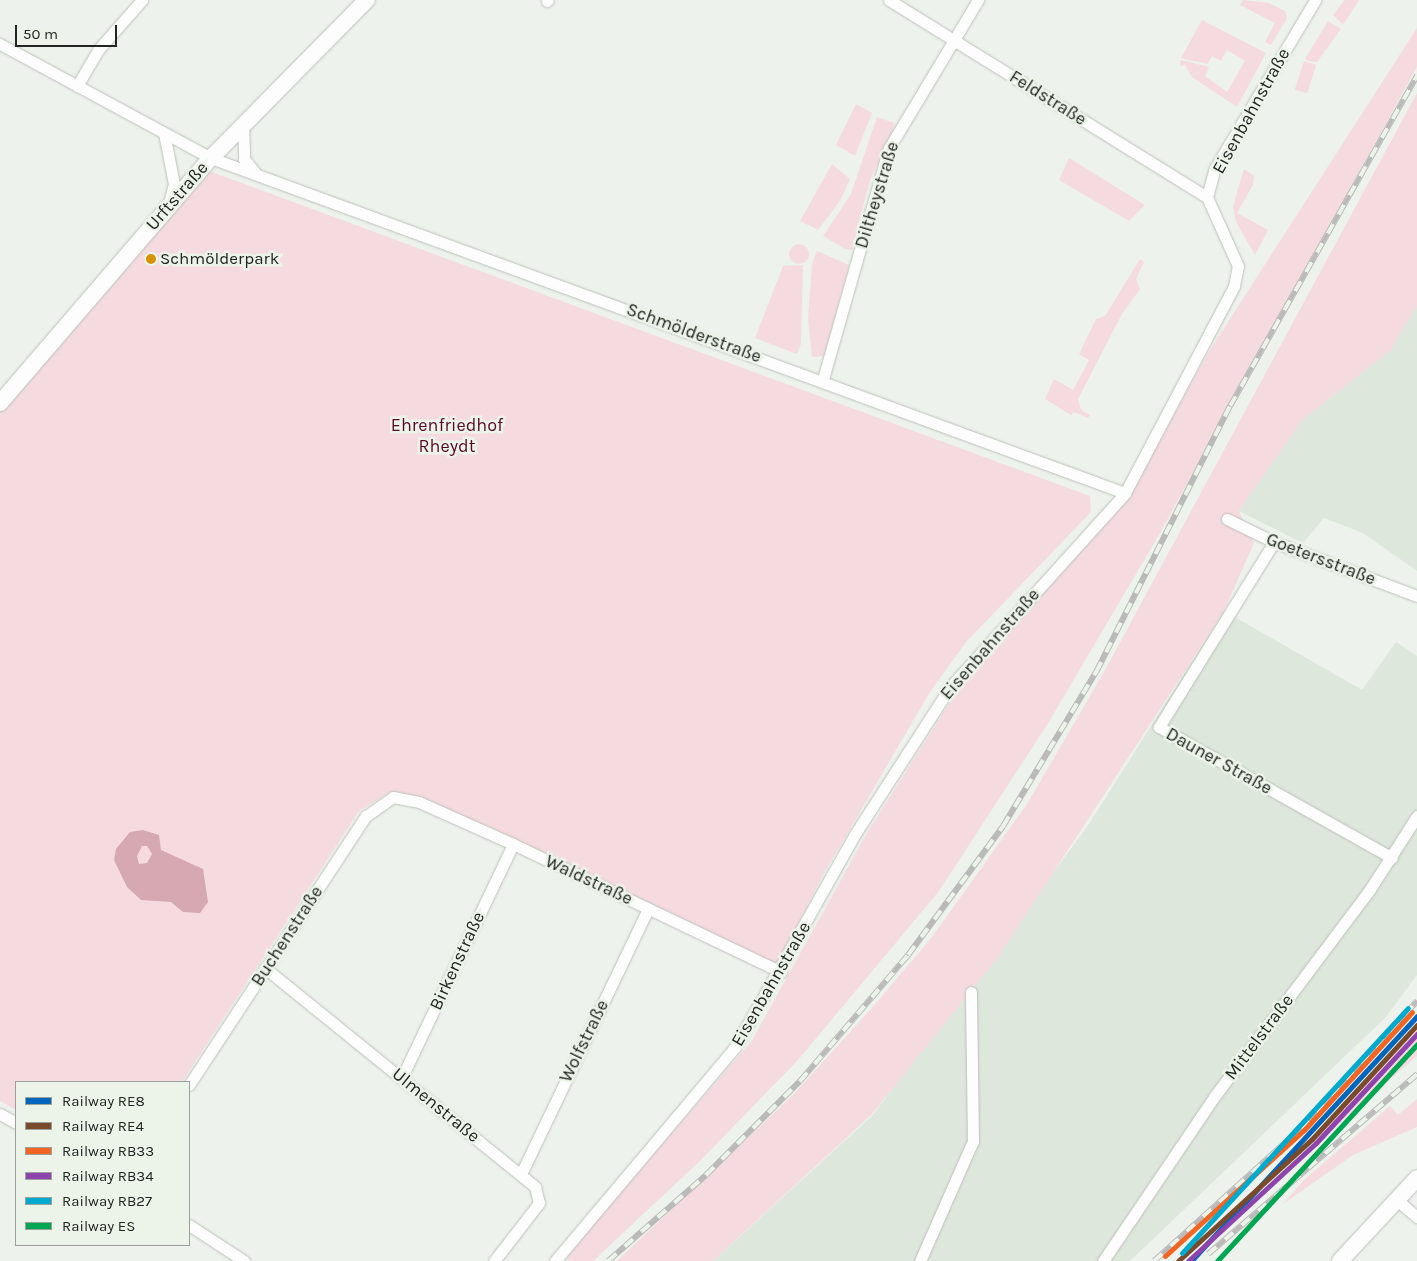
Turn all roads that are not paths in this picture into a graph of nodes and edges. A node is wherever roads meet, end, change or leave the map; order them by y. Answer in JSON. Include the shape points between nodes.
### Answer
{"nodes":[{"id":1,"x":142,"y":0,"type":"edge"},
{"id":2,"x":367,"y":0,"type":"edge"},
{"id":3,"x":889,"y":0,"type":"edge"},
{"id":4,"x":978,"y":0,"type":"edge"},
{"id":5,"x":1314,"y":0,"type":"edge"},
{"id":6,"x":952,"y":38,"type":"junction"},
{"id":7,"x":0,"y":44,"type":"edge"},
{"id":8,"x":77,"y":86,"type":"junction"},
{"id":9,"x":242,"y":123,"type":"junction"},
{"id":10,"x":164,"y":133,"type":"junction"},
{"id":11,"x":211,"y":158,"type":"junction"},
{"id":12,"x":262,"y":178,"type":"junction"},
{"id":13,"x":1207,"y":197,"type":"junction"},
{"id":14,"x":169,"y":203,"type":"junction"},
{"id":15,"x":823,"y":379,"type":"junction"},
{"id":16,"x":0,"y":403,"type":"edge"},
{"id":17,"x":1125,"y":493,"type":"junction"},
{"id":18,"x":1227,"y":519,"type":"dead end"},
{"id":19,"x":1274,"y":542,"type":"junction"},
{"id":20,"x":1417,"y":596,"type":"edge"},
{"id":21,"x":393,"y":797,"type":"joint"},
{"id":22,"x":1417,"y":816,"type":"edge"},
{"id":23,"x":513,"y":844,"type":"junction"},
{"id":24,"x":1392,"y":858,"type":"junction"},
{"id":25,"x":648,"y":908,"type":"junction"},
{"id":26,"x":266,"y":968,"type":"junction"},
{"id":27,"x":781,"y":972,"type":"junction"},
{"id":28,"x":971,"y":992,"type":"dead end"},
{"id":29,"x":402,"y":1077,"type":"junction"},
{"id":30,"x":190,"y":1083,"type":"edge"},
{"id":31,"x":0,"y":1114,"type":"edge"},
{"id":32,"x":15,"y":1123,"type":"edge"},
{"id":33,"x":520,"y":1174,"type":"junction"},
{"id":34,"x":1417,"y":1178,"type":"edge"},
{"id":35,"x":1396,"y":1199,"type":"junction"},
{"id":36,"x":1417,"y":1217,"type":"edge"},
{"id":37,"x":190,"y":1226,"type":"edge"},
{"id":38,"x":244,"y":1261,"type":"edge"},
{"id":39,"x":494,"y":1261,"type":"edge"},
{"id":40,"x":555,"y":1261,"type":"edge"},
{"id":41,"x":920,"y":1261,"type":"edge"},
{"id":42,"x":1103,"y":1261,"type":"edge"},
{"id":43,"x":1340,"y":1261,"type":"edge"}],
"edges":[{"from":1,"to":8,"type":"street","via":[[98,50]]},
{"from":2,"to":9,"type":"street","name":"Urftstraße"},
{"from":3,"to":6,"type":"street","name":"Feldstraße"},
{"from":4,"to":6,"type":"street","name":"Diltheystraße"},
{"from":5,"to":13,"type":"street","name":"Eisenbahnstraße","via":[[1215,168]]},
{"from":6,"to":13,"type":"street","name":"Feldstraße"},
{"from":6,"to":15,"type":"street","name":"Diltheystraße","via":[[889,148]]},
{"from":7,"to":8,"type":"street","name":"Schmölderstraße"},
{"from":8,"to":10,"type":"street","name":"Schmölderstraße"},
{"from":9,"to":11,"type":"street","name":"Urftstraße"},
{"from":9,"to":12,"type":"street","name":"Schmölderstraße","via":[[244,158],[249,170]]},
{"from":10,"to":11,"type":"street","name":"Schmölderstraße"},
{"from":10,"to":14,"type":"street","via":[[174,184]]},
{"from":11,"to":12,"type":"street","name":"Schmölderstraße"},
{"from":11,"to":14,"type":"street","name":"Urftstraße"},
{"from":12,"to":15,"type":"street","name":"Schmölderstraße"},
{"from":13,"to":17,"type":"street","name":"Eisenbahnstraße","via":[[1238,266],[1234,286]]},
{"from":14,"to":16,"type":"street","name":"Urftstraße"},
{"from":15,"to":17,"type":"street","name":"Schmölderstraße"},
{"from":17,"to":27,"type":"street","name":"Eisenbahnstraße","via":[[950,687],[855,834]]},
{"from":18,"to":19,"type":"street","name":"Goetersstraße"},
{"from":19,"to":20,"type":"street","name":"Goetersstraße"},
{"from":19,"to":24,"type":"street","name":"Dauner Straße","via":[[1159,727]]},
{"from":21,"to":23,"type":"street","name":"Waldstraße","via":[[419,802]]},
{"from":21,"to":26,"type":"street","name":"Buchenstraße","via":[[366,816]]},
{"from":22,"to":24,"type":"street","name":"Mittelstraße"},
{"from":23,"to":25,"type":"street","name":"Waldstraße"},
{"from":23,"to":29,"type":"street","name":"Birkenstraße"},
{"from":24,"to":42,"type":"street","name":"Mittelstraße","via":[[1214,1097]]},
{"from":25,"to":27,"type":"street","name":"Waldstraße"},
{"from":25,"to":33,"type":"street","name":"Wolfstraße"},
{"from":26,"to":29,"type":"street","name":"Ulmenstraße"},
{"from":26,"to":30,"type":"street","name":"Buchenstraße"},
{"from":27,"to":40,"type":"street","name":"Eisenbahnstraße","via":[[735,1047]]},
{"from":28,"to":41,"type":"street","via":[[973,1142]]},
{"from":29,"to":33,"type":"street","name":"Ulmenstraße"},
{"from":31,"to":32,"type":"street"},
{"from":33,"to":39,"type":"street","name":"Ulmenstraße","via":[[535,1187],[539,1203]]},
{"from":34,"to":35,"type":"street"},
{"from":35,"to":36,"type":"street"},
{"from":35,"to":43,"type":"street"},
{"from":37,"to":38,"type":"street"}]}
